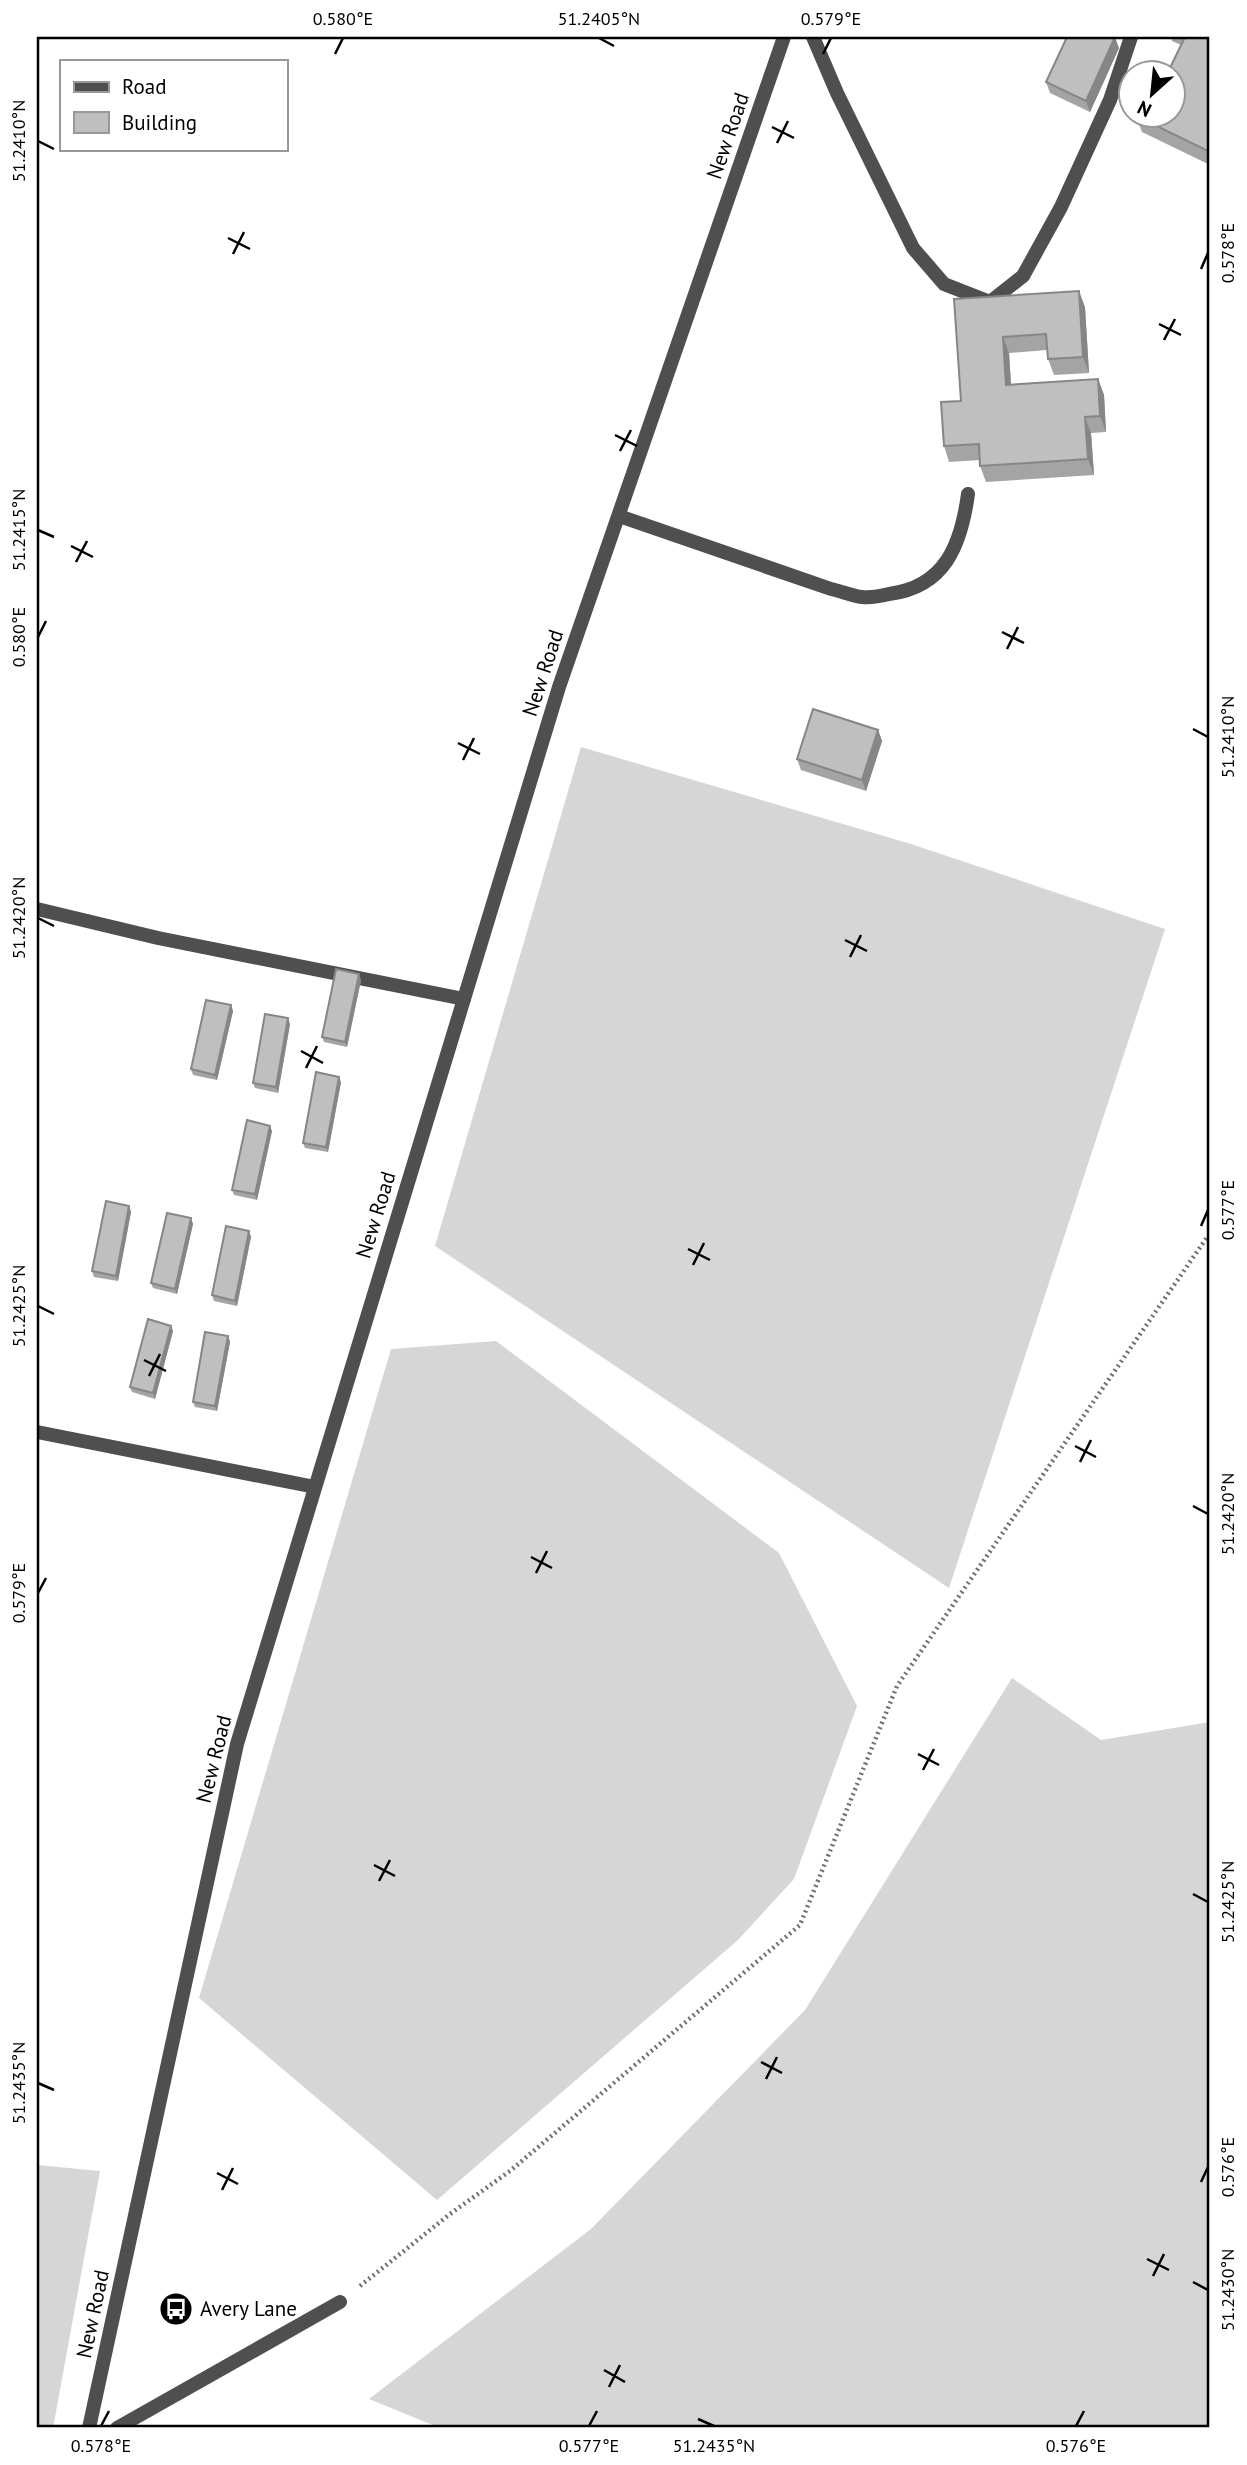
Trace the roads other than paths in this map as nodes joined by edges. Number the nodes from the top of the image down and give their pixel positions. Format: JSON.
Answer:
{"nodes":[{"id":1,"x":784,"y":37,"type":"edge"},
{"id":2,"x":813,"y":37,"type":"edge"},
{"id":3,"x":1131,"y":37,"type":"edge"},
{"id":4,"x":968,"y":494,"type":"dead end"},
{"id":5,"x":618,"y":516,"type":"junction"},
{"id":6,"x":37,"y":909,"type":"edge"},
{"id":7,"x":464,"y":999,"type":"junction"},
{"id":8,"x":37,"y":1432,"type":"edge"},
{"id":9,"x":315,"y":1487,"type":"junction"},
{"id":10,"x":340,"y":2302,"type":"road end"},
{"id":11,"x":89,"y":2428,"type":"edge"},
{"id":12,"x":117,"y":2428,"type":"edge"}],
"edges":[{"from":1,"to":5,"type":"street","name":"New Road"},
{"from":2,"to":3,"type":"street"},
{"from":4,"to":5,"type":"street"},
{"from":5,"to":7,"type":"street","name":"New Road"},
{"from":6,"to":7,"type":"street"},
{"from":7,"to":9,"type":"street","name":"New Road"},
{"from":8,"to":9,"type":"street"},
{"from":9,"to":11,"type":"street","name":"New Road"},
{"from":10,"to":12,"type":"street"}]}
